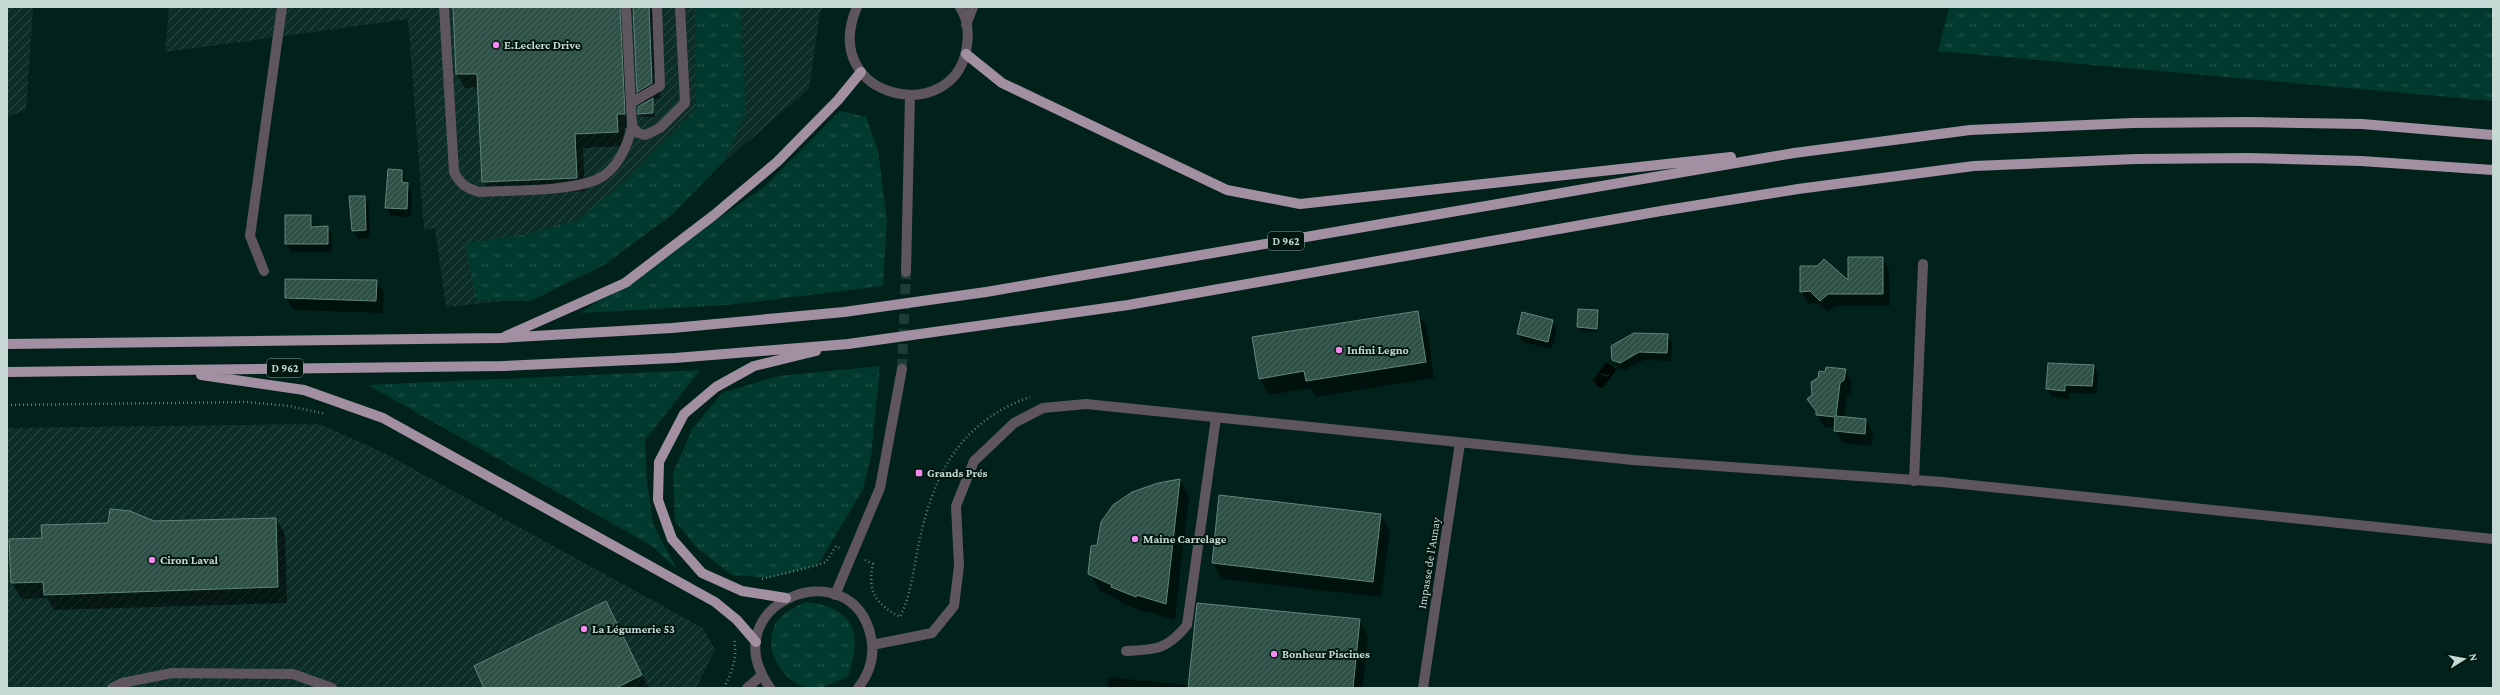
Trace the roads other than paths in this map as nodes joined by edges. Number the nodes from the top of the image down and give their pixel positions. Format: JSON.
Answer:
{"nodes":[{"id":1,"x":282,"y":7,"type":"edge"},
{"id":2,"x":444,"y":7,"type":"edge"},
{"id":3,"x":626,"y":7,"type":"edge"},
{"id":4,"x":657,"y":7,"type":"edge"},
{"id":5,"x":680,"y":7,"type":"edge"},
{"id":6,"x":857,"y":7,"type":"edge"},
{"id":7,"x":960,"y":7,"type":"edge"},
{"id":8,"x":973,"y":7,"type":"edge"},
{"id":9,"x":966,"y":25,"type":"junction"},
{"id":10,"x":966,"y":54,"type":"junction"},
{"id":11,"x":861,"y":72,"type":"junction"},
{"id":12,"x":910,"y":96,"type":"junction"},
{"id":13,"x":631,"y":103,"type":"junction"},
{"id":14,"x":632,"y":126,"type":"junction"},
{"id":15,"x":2493,"y":134,"type":"edge"},
{"id":16,"x":1916,"y":136,"type":"junction"},
{"id":17,"x":2493,"y":170,"type":"edge"},
{"id":18,"x":1924,"y":264,"type":"dead end"},
{"id":19,"x":264,"y":271,"type":"dead end"},
{"id":20,"x":906,"y":272,"type":"tunnel mouth"},
{"id":21,"x":500,"y":338,"type":"junction"},
{"id":22,"x":7,"y":344,"type":"edge"},
{"id":23,"x":848,"y":344,"type":"junction"},
{"id":24,"x":902,"y":369,"type":"tunnel mouth"},
{"id":25,"x":169,"y":370,"type":"junction"},
{"id":26,"x":7,"y":372,"type":"edge"},
{"id":27,"x":1216,"y":418,"type":"junction"},
{"id":28,"x":1460,"y":443,"type":"junction"},
{"id":29,"x":1914,"y":481,"type":"junction"},
{"id":30,"x":2493,"y":539,"type":"edge"},
{"id":31,"x":835,"y":595,"type":"junction"},
{"id":32,"x":786,"y":598,"type":"junction"},
{"id":33,"x":756,"y":642,"type":"junction"},
{"id":34,"x":872,"y":645,"type":"junction"},
{"id":35,"x":1126,"y":651,"type":"dead end"},
{"id":36,"x":761,"y":676,"type":"junction"},
{"id":37,"x":112,"y":688,"type":"edge"},
{"id":38,"x":332,"y":688,"type":"edge"},
{"id":39,"x":747,"y":688,"type":"edge"},
{"id":40,"x":770,"y":688,"type":"edge"},
{"id":41,"x":858,"y":688,"type":"edge"},
{"id":42,"x":1423,"y":688,"type":"edge"}],
"edges":[{"from":1,"to":19,"type":"street"},
{"from":2,"to":14,"type":"street"},
{"from":3,"to":13,"type":"street"},
{"from":4,"to":13,"type":"street"},
{"from":5,"to":14,"type":"street"},
{"from":6,"to":11,"type":"street"},
{"from":7,"to":9,"type":"street"},
{"from":8,"to":9,"type":"street"},
{"from":9,"to":10,"type":"street"},
{"from":10,"to":12,"type":"street"},
{"from":10,"to":16,"type":"main road"},
{"from":11,"to":12,"type":"street"},
{"from":11,"to":21,"type":"main road"},
{"from":12,"to":20,"type":"street"},
{"from":13,"to":14,"type":"street"},
{"from":15,"to":16,"type":"main road","number":"D 962"},
{"from":16,"to":21,"type":"main road","number":"D 962"},
{"from":17,"to":23,"type":"main road","number":"D 962"},
{"from":18,"to":29,"type":"street"},
{"from":21,"to":22,"type":"main road","number":"D 962"},
{"from":23,"to":25,"type":"main road","number":"D 962"},
{"from":23,"to":32,"type":"main road"},
{"from":24,"to":31,"type":"street"},
{"from":25,"to":26,"type":"main road","number":"D 962"},
{"from":25,"to":33,"type":"main road"},
{"from":27,"to":28,"type":"street"},
{"from":27,"to":34,"type":"street"},
{"from":27,"to":35,"type":"street"},
{"from":28,"to":29,"type":"street"},
{"from":28,"to":42,"type":"street","name":"Impasse de l'Aunay"},
{"from":29,"to":30,"type":"street"},
{"from":31,"to":32,"type":"street"},
{"from":31,"to":34,"type":"street"},
{"from":32,"to":33,"type":"street"},
{"from":33,"to":36,"type":"street"},
{"from":34,"to":41,"type":"street"},
{"from":36,"to":39,"type":"street"},
{"from":36,"to":40,"type":"street"},
{"from":37,"to":38,"type":"street"}]}
